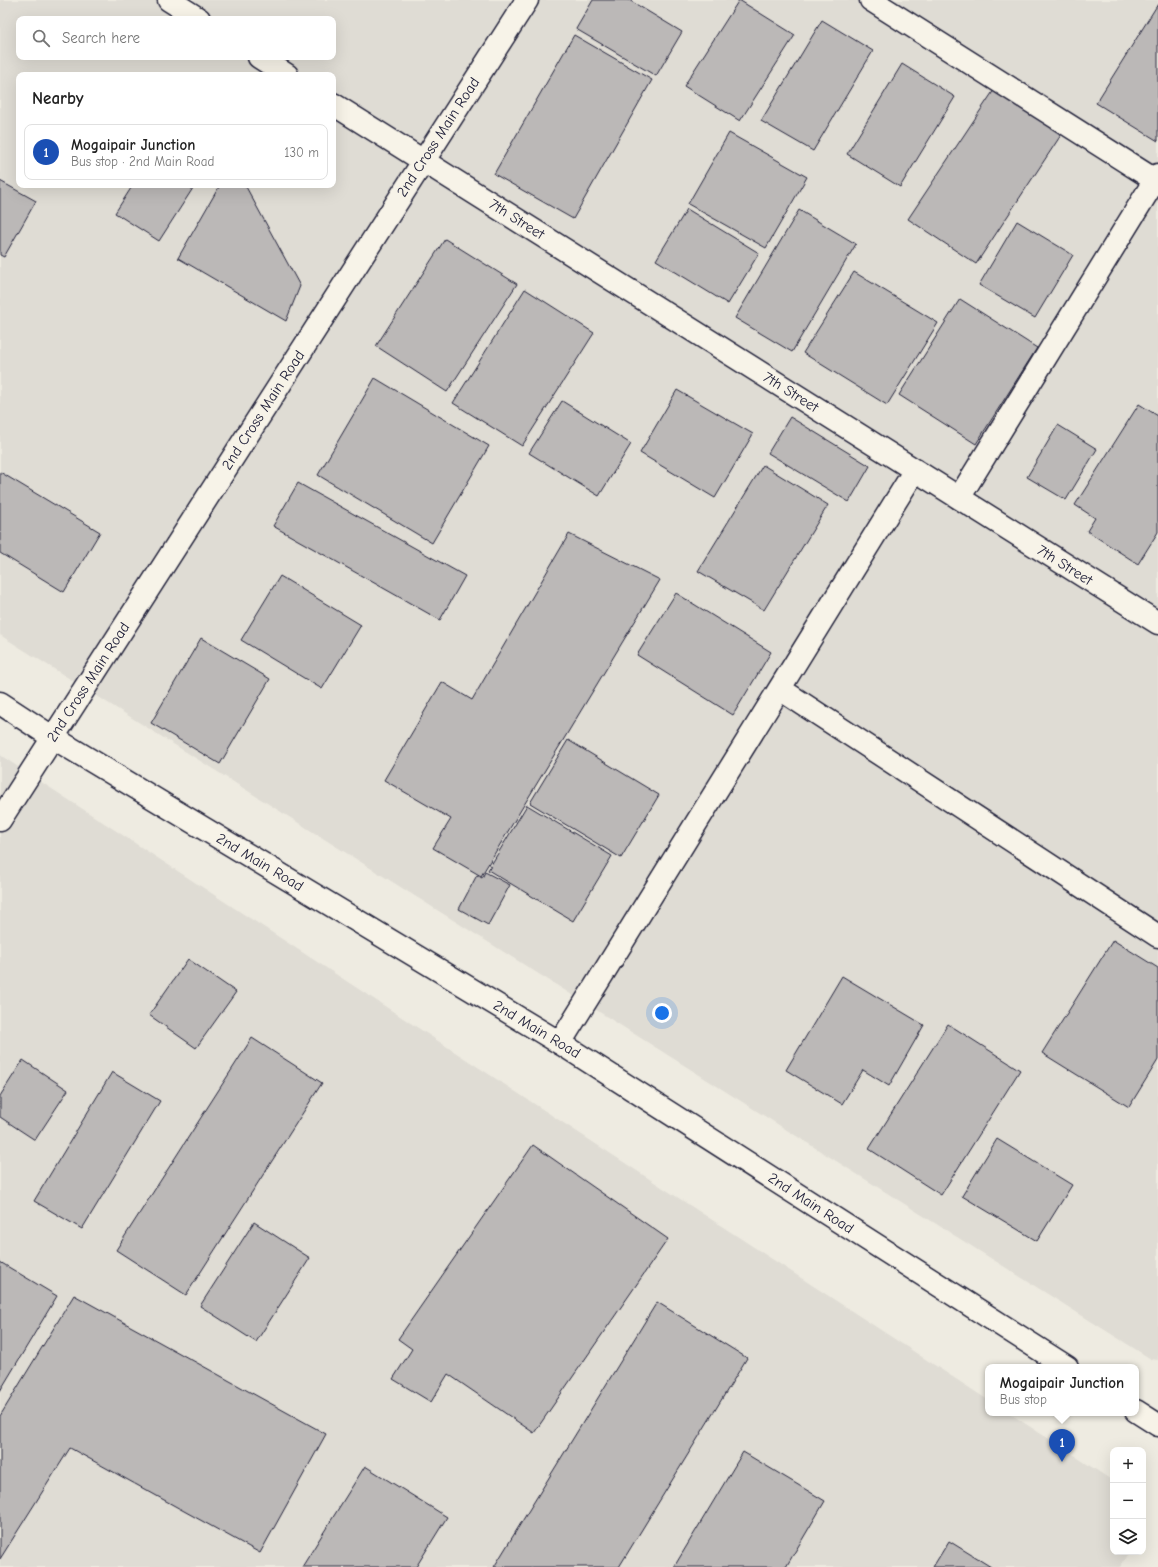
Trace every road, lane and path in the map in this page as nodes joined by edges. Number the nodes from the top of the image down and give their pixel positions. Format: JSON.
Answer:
{"nodes":[{"id":1,"x":168,"y":0,"type":"edge"},
{"id":2,"x":527,"y":0,"type":"edge"},
{"id":3,"x":871,"y":0,"type":"edge"},
{"id":4,"x":194,"y":16,"type":"edge"},
{"id":5,"x":264,"y":60,"type":"edge"},
{"id":6,"x":283,"y":72,"type":"edge"},
{"id":7,"x":336,"y":106,"type":"edge"},
{"id":8,"x":424,"y":161,"type":"junction"},
{"id":9,"x":1157,"y":179,"type":"edge"},
{"id":10,"x":915,"y":470,"type":"junction"},
{"id":11,"x":959,"y":498,"type":"junction"},
{"id":12,"x":1158,"y":623,"type":"edge"},
{"id":13,"x":780,"y":689,"type":"junction"},
{"id":14,"x":0,"y":703,"type":"edge"},
{"id":15,"x":52,"y":737,"type":"junction"},
{"id":16,"x":0,"y":820,"type":"edge"},
{"id":17,"x":1158,"y":936,"type":"edge"},
{"id":18,"x":560,"y":1043,"type":"junction"},
{"id":19,"x":1063,"y":1364,"type":"edge"},
{"id":20,"x":1139,"y":1413,"type":"edge"},
{"id":21,"x":1158,"y":1425,"type":"edge"}],
"edges":[{"from":1,"to":4,"type":"street"},
{"from":2,"to":8,"type":"street","name":"2nd Cross Main Road"},
{"from":3,"to":9,"type":"street"},
{"from":5,"to":6,"type":"street"},
{"from":7,"to":8,"type":"street","name":"7th Street"},
{"from":8,"to":10,"type":"street","name":"7th Street"},
{"from":8,"to":15,"type":"street","name":"2nd Cross Main Road"},
{"from":9,"to":11,"type":"street"},
{"from":10,"to":11,"type":"street","name":"7th Street"},
{"from":10,"to":13,"type":"street"},
{"from":11,"to":12,"type":"street","name":"7th Street"},
{"from":13,"to":17,"type":"street"},
{"from":13,"to":18,"type":"street"},
{"from":14,"to":15,"type":"street","name":"2nd Main Road"},
{"from":15,"to":16,"type":"street","name":"2nd Cross Main Road"},
{"from":15,"to":18,"type":"street","name":"2nd Main Road"},
{"from":18,"to":19,"type":"street","name":"2nd Main Road"},
{"from":20,"to":21,"type":"street"}]}
